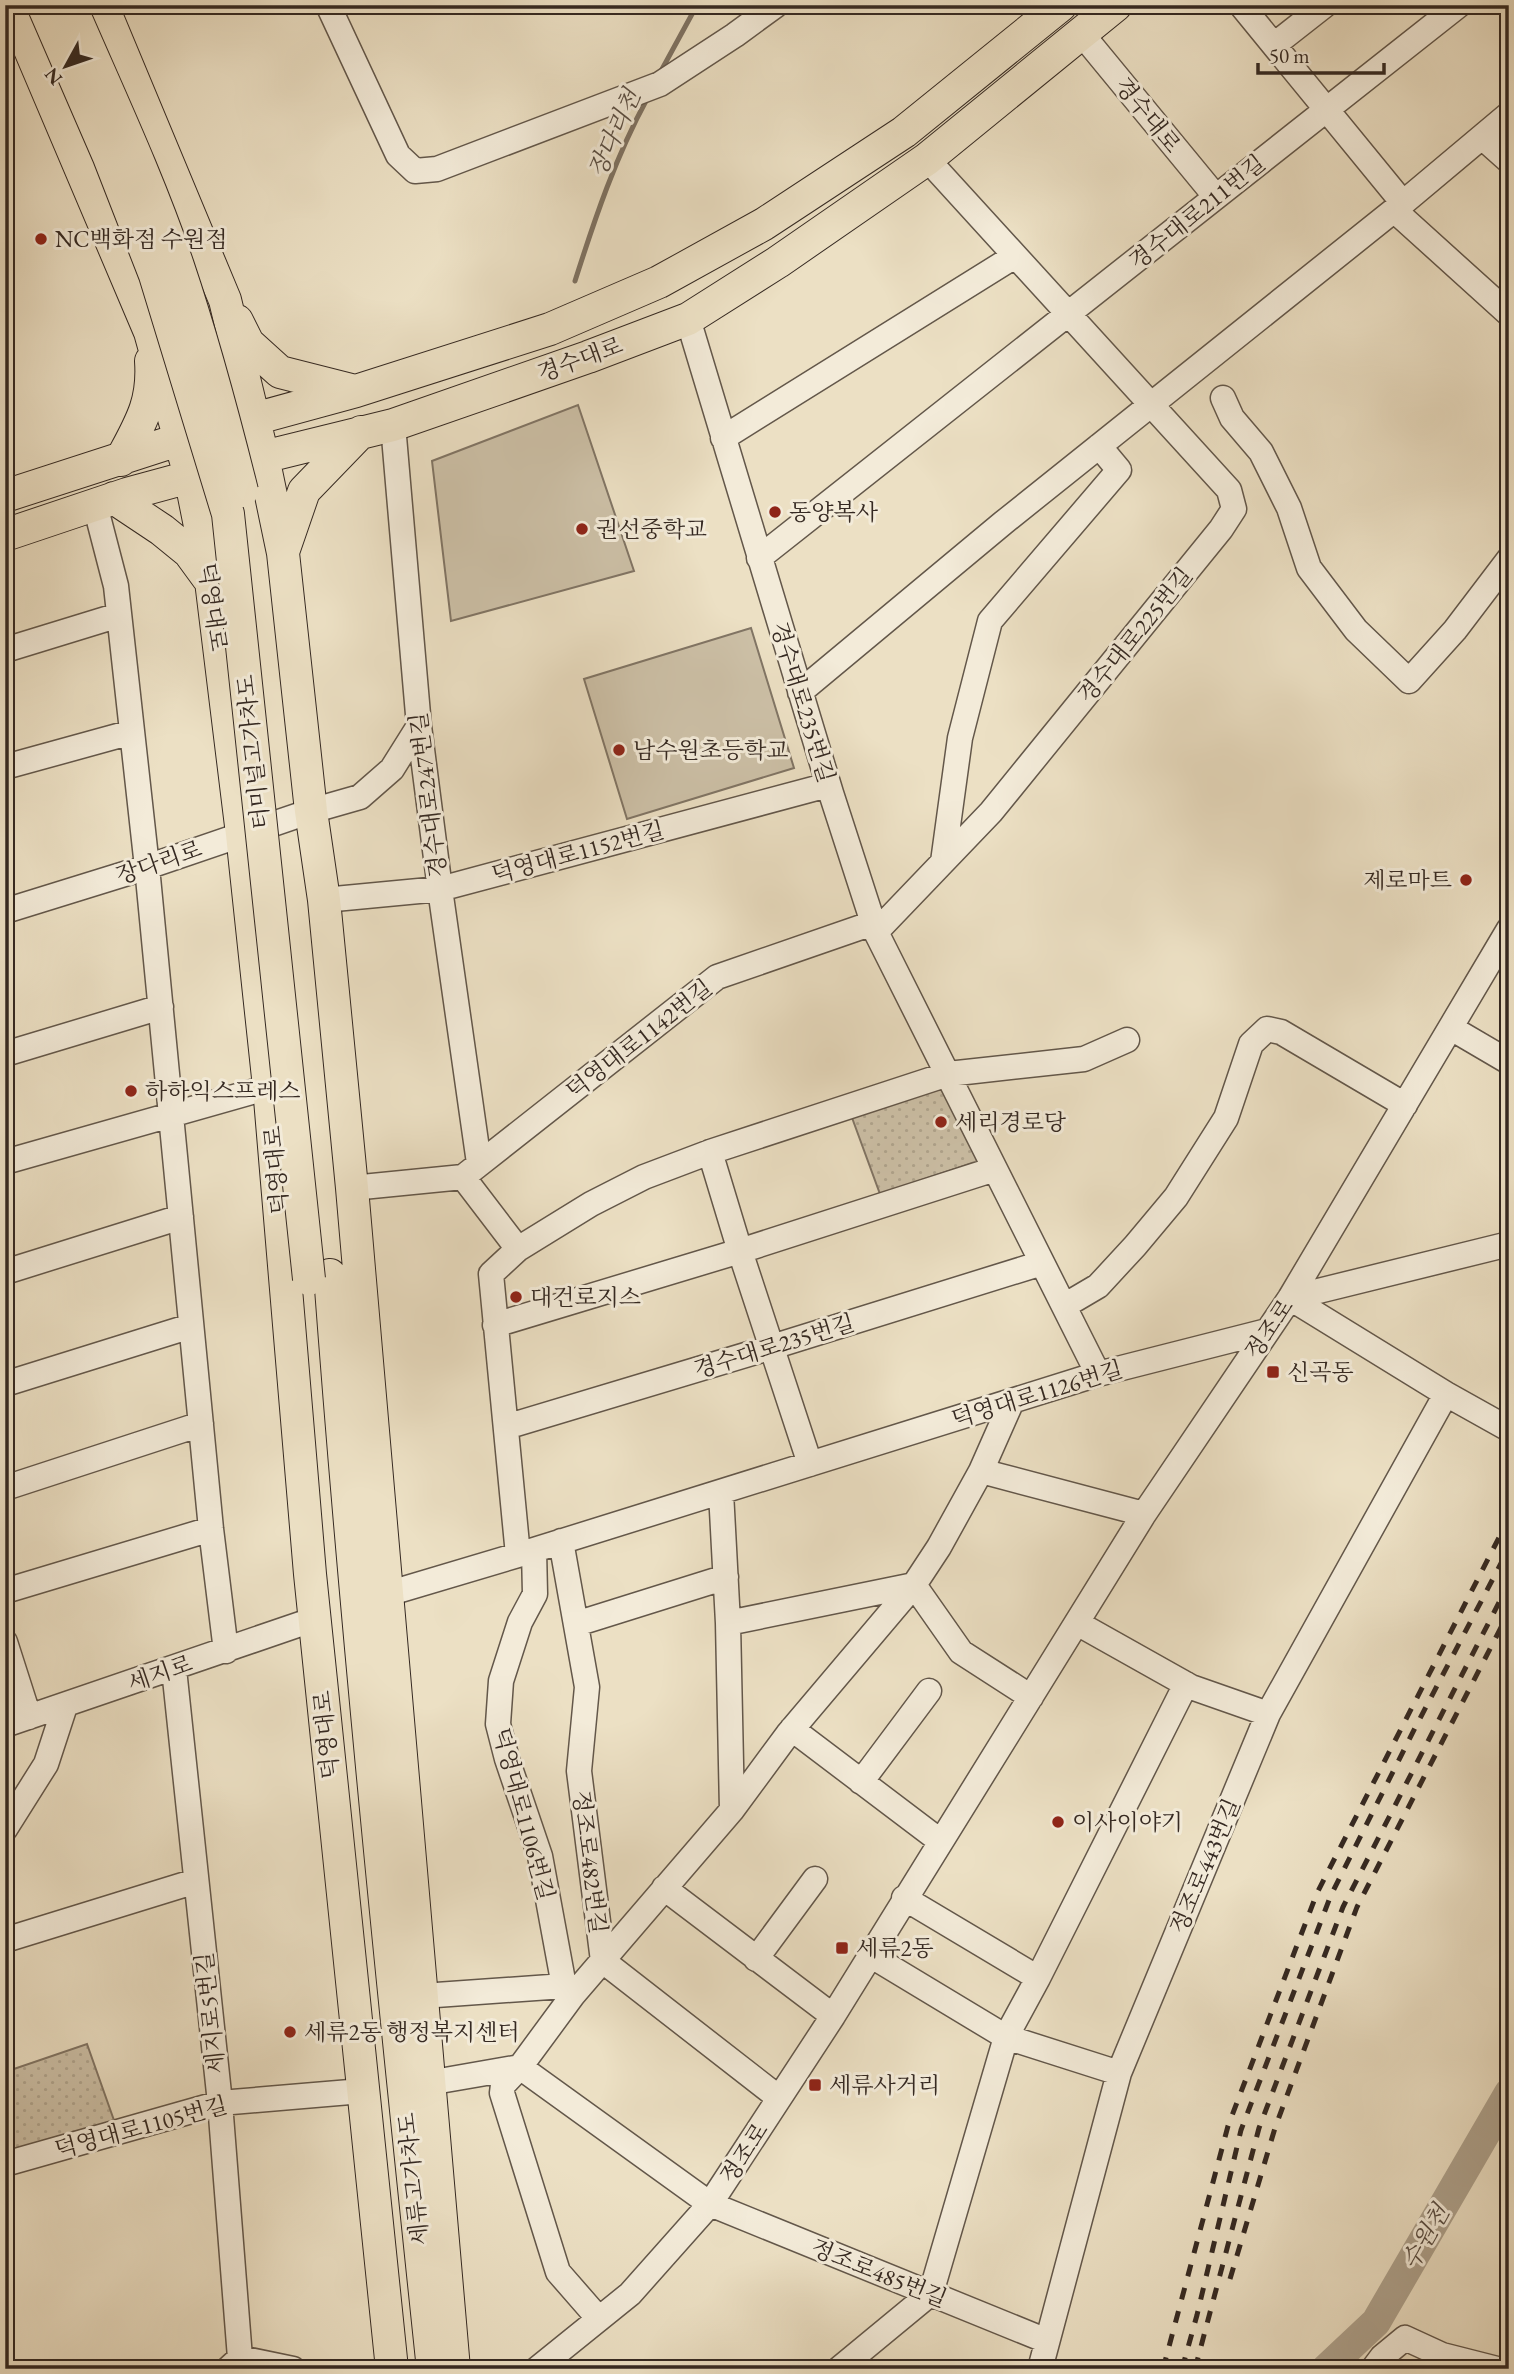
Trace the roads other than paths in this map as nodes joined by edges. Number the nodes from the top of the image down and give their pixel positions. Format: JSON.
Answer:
{"nodes":[{"id":1,"x":11,"y":5,"type":"edge"},
{"id":2,"x":43,"y":5,"type":"edge"},
{"id":3,"x":70,"y":5,"type":"edge"},
{"id":4,"x":102,"y":5,"type":"edge"},
{"id":5,"x":327,"y":5,"type":"edge"},
{"id":6,"x":776,"y":5,"type":"edge"},
{"id":7,"x":1061,"y":5,"type":"edge"},
{"id":8,"x":1116,"y":5,"type":"edge"},
{"id":9,"x":1241,"y":5,"type":"edge"},
{"id":10,"x":1325,"y":5,"type":"edge"},
{"id":11,"x":1459,"y":5,"type":"edge"},
{"id":12,"x":1081,"y":33,"type":"junction"},
{"id":13,"x":1274,"y":45,"type":"junction"},
{"id":14,"x":1326,"y":109,"type":"junction"},
{"id":15,"x":1509,"y":114,"type":"edge"},
{"id":16,"x":1482,"y":136,"type":"junction"},
{"id":17,"x":927,"y":159,"type":"junction"},
{"id":18,"x":1509,"y":161,"type":"edge"},
{"id":19,"x":1216,"y":197,"type":"junction"},
{"id":20,"x":1399,"y":207,"type":"junction"},
{"id":21,"x":1015,"y":256,"type":"junction"},
{"id":22,"x":225,"y":300,"type":"junction"},
{"id":23,"x":1509,"y":314,"type":"edge"},
{"id":24,"x":1069,"y":315,"type":"junction"},
{"id":25,"x":688,"y":319,"type":"junction"},
{"id":26,"x":150,"y":331,"type":"junction"},
{"id":27,"x":356,"y":391,"type":"junction"},
{"id":28,"x":1223,"y":398,"type":"dead end"},
{"id":29,"x":1150,"y":404,"type":"junction"},
{"id":30,"x":254,"y":419,"type":"junction"},
{"id":31,"x":393,"y":425,"type":"junction"},
{"id":32,"x":361,"y":432,"type":"junction"},
{"id":33,"x":723,"y":438,"type":"junction"},
{"id":34,"x":181,"y":439,"type":"junction"},
{"id":35,"x":1099,"y":446,"type":"junction"},
{"id":36,"x":263,"y":457,"type":"junction"},
{"id":37,"x":121,"y":460,"type":"junction"},
{"id":38,"x":190,"y":476,"type":"junction"},
{"id":39,"x":5,"y":496,"type":"edge"},
{"id":40,"x":104,"y":501,"type":"junction"},
{"id":41,"x":5,"y":535,"type":"edge"},
{"id":42,"x":283,"y":553,"type":"junction"},
{"id":43,"x":759,"y":558,"type":"junction"},
{"id":44,"x":1509,"y":559,"type":"edge"},
{"id":45,"x":211,"y":581,"type":"junction"},
{"id":46,"x":119,"y":615,"type":"junction"},
{"id":47,"x":5,"y":650,"type":"edge"},
{"id":48,"x":800,"y":692,"type":"junction"},
{"id":49,"x":419,"y":726,"type":"junction"},
{"id":50,"x":132,"y":732,"type":"junction"},
{"id":51,"x":5,"y":767,"type":"edge"},
{"id":52,"x":828,"y":785,"type":"junction"},
{"id":53,"x":311,"y":811,"type":"junction"},
{"id":54,"x":242,"y":834,"type":"junction"},
{"id":55,"x":943,"y":862,"type":"junction"},
{"id":56,"x":147,"y":867,"type":"junction"},
{"id":57,"x":440,"y":889,"type":"junction"},
{"id":58,"x":324,"y":900,"type":"junction"},
{"id":59,"x":5,"y":911,"type":"edge"},
{"id":60,"x":875,"y":927,"type":"junction"},
{"id":61,"x":1509,"y":929,"type":"edge"},
{"id":62,"x":161,"y":1007,"type":"junction"},
{"id":63,"x":1451,"y":1028,"type":"junction"},
{"id":64,"x":1127,"y":1040,"type":"dead end"},
{"id":65,"x":5,"y":1054,"type":"edge"},
{"id":66,"x":1509,"y":1062,"type":"edge"},
{"id":67,"x":948,"y":1074,"type":"junction"},
{"id":68,"x":269,"y":1087,"type":"junction"},
{"id":69,"x":1405,"y":1105,"type":"junction"},
{"id":70,"x":171,"y":1114,"type":"junction"},
{"id":71,"x":710,"y":1152,"type":"junction"},
{"id":72,"x":5,"y":1163,"type":"edge"},
{"id":73,"x":995,"y":1169,"type":"junction"},
{"id":74,"x":471,"y":1170,"type":"junction"},
{"id":75,"x":352,"y":1188,"type":"junction"},
{"id":76,"x":181,"y":1217,"type":"junction"},
{"id":77,"x":1509,"y":1244,"type":"edge"},
{"id":78,"x":518,"y":1249,"type":"junction"},
{"id":79,"x":740,"y":1251,"type":"junction"},
{"id":80,"x":1042,"y":1263,"type":"junction"},
{"id":81,"x":5,"y":1272,"type":"edge"},
{"id":82,"x":319,"y":1277,"type":"junction"},
{"id":83,"x":1290,"y":1298,"type":"junction"},
{"id":84,"x":1064,"y":1306,"type":"junction"},
{"id":85,"x":495,"y":1325,"type":"junction"},
{"id":86,"x":191,"y":1326,"type":"junction"},
{"id":87,"x":1267,"y":1331,"type":"junction"},
{"id":88,"x":772,"y":1348,"type":"junction"},
{"id":89,"x":1098,"y":1374,"type":"junction"},
{"id":90,"x":5,"y":1384,"type":"edge"},
{"id":91,"x":1446,"y":1394,"type":"junction"},
{"id":92,"x":1012,"y":1401,"type":"junction"},
{"id":93,"x":1509,"y":1420,"type":"edge"},
{"id":94,"x":201,"y":1424,"type":"junction"},
{"id":95,"x":506,"y":1427,"type":"junction"},
{"id":96,"x":332,"y":1431,"type":"junction"},
{"id":97,"x":810,"y":1464,"type":"junction"},
{"id":98,"x":981,"y":1471,"type":"junction"},
{"id":99,"x":5,"y":1488,"type":"edge"},
{"id":100,"x":720,"y":1492,"type":"junction"},
{"id":101,"x":1144,"y":1514,"type":"junction"},
{"id":102,"x":381,"y":1524,"type":"junction"},
{"id":103,"x":211,"y":1529,"type":"junction"},
{"id":104,"x":308,"y":1530,"type":"junction"},
{"id":105,"x":561,"y":1541,"type":"junction"},
{"id":106,"x":526,"y":1553,"type":"junction"},
{"id":107,"x":726,"y":1577,"type":"junction"},
{"id":108,"x":914,"y":1584,"type":"junction"},
{"id":109,"x":5,"y":1591,"type":"edge"},
{"id":110,"x":387,"y":1594,"type":"junction"},
{"id":111,"x":315,"y":1619,"type":"junction"},
{"id":112,"x":728,"y":1623,"type":"junction"},
{"id":113,"x":1077,"y":1623,"type":"junction"},
{"id":114,"x":576,"y":1624,"type":"junction"},
{"id":115,"x":5,"y":1642,"type":"edge"},
{"id":116,"x":226,"y":1651,"type":"junction"},
{"id":117,"x":174,"y":1669,"type":"junction"},
{"id":118,"x":1188,"y":1685,"type":"junction"},
{"id":119,"x":929,"y":1691,"type":"dead end"},
{"id":120,"x":1031,"y":1697,"type":"junction"},
{"id":121,"x":65,"y":1706,"type":"junction"},
{"id":122,"x":1268,"y":1714,"type":"junction"},
{"id":123,"x":17,"y":1721,"type":"edge"},
{"id":124,"x":792,"y":1729,"type":"junction"},
{"id":125,"x":860,"y":1782,"type":"junction"},
{"id":126,"x":732,"y":1810,"type":"junction"},
{"id":127,"x":5,"y":1829,"type":"edge"},
{"id":128,"x":940,"y":1841,"type":"junction"},
{"id":129,"x":815,"y":1879,"type":"dead end"},
{"id":130,"x":196,"y":1881,"type":"junction"},
{"id":131,"x":664,"y":1888,"type":"junction"},
{"id":132,"x":904,"y":1898,"type":"junction"},
{"id":133,"x":5,"y":1940,"type":"edge"},
{"id":134,"x":870,"y":1955,"type":"junction"},
{"id":135,"x":756,"y":1959,"type":"junction"},
{"id":136,"x":603,"y":1961,"type":"junction"},
{"id":137,"x":1038,"y":1978,"type":"junction"},
{"id":138,"x":568,"y":1991,"type":"junction"},
{"id":139,"x":397,"y":1992,"type":"junction"},
{"id":140,"x":833,"y":2016,"type":"junction"},
{"id":141,"x":1006,"y":2037,"type":"junction"},
{"id":142,"x":520,"y":2067,"type":"junction"},
{"id":143,"x":1119,"y":2073,"type":"junction"},
{"id":144,"x":428,"y":2083,"type":"junction"},
{"id":145,"x":362,"y":2091,"type":"junction"},
{"id":146,"x":779,"y":2098,"type":"junction"},
{"id":147,"x":220,"y":2104,"type":"junction"},
{"id":148,"x":5,"y":2164,"type":"edge"},
{"id":149,"x":710,"y":2204,"type":"junction"},
{"id":150,"x":931,"y":2294,"type":"junction"},
{"id":151,"x":599,"y":2319,"type":"junction"},
{"id":152,"x":1047,"y":2341,"type":"junction"},
{"id":153,"x":234,"y":2363,"type":"edge"},
{"id":154,"x":293,"y":2369,"type":"edge"},
{"id":155,"x":392,"y":2369,"type":"edge"},
{"id":156,"x":411,"y":2369,"type":"edge"},
{"id":157,"x":433,"y":2369,"type":"edge"},
{"id":158,"x":454,"y":2369,"type":"edge"},
{"id":159,"x":537,"y":2369,"type":"edge"},
{"id":160,"x":839,"y":2369,"type":"edge"},
{"id":161,"x":1040,"y":2369,"type":"edge"},
{"id":162,"x":1373,"y":2369,"type":"edge"},
{"id":163,"x":1497,"y":2369,"type":"edge"}],
"edges":[{"from":1,"to":26,"type":"main road","name":"덕영대로"},
{"from":2,"to":82,"type":"main road","name":"터미널고가차도","bridge":true},
{"from":3,"to":82,"type":"main road","name":"터미널고가차도","bridge":true},
{"from":4,"to":22,"type":"main road","name":"덕영대로"},
{"from":5,"to":6,"type":"street"},
{"from":7,"to":27,"type":"main road","name":"경수대로"},
{"from":8,"to":12,"type":"main road","name":"경수대로"},
{"from":9,"to":13,"type":"street"},
{"from":10,"to":13,"type":"street"},
{"from":11,"to":14,"type":"street","name":"경수대로211번길"},
{"from":12,"to":17,"type":"main road","name":"경수대로"},
{"from":12,"to":19,"type":"street","name":"경수대로"},
{"from":13,"to":14,"type":"street"},
{"from":14,"to":19,"type":"street","name":"경수대로211번길"},
{"from":14,"to":20,"type":"street"},
{"from":15,"to":16,"type":"street"},
{"from":16,"to":18,"type":"street"},
{"from":16,"to":20,"type":"street"},
{"from":17,"to":21,"type":"street","name":"경수대로225번길"},
{"from":17,"to":25,"type":"main road","name":"경수대로"},
{"from":19,"to":24,"type":"street","name":"경수대로211번길"},
{"from":20,"to":23,"type":"street"},
{"from":20,"to":29,"type":"street"},
{"from":21,"to":24,"type":"street","name":"경수대로225번길"},
{"from":21,"to":33,"type":"street"},
{"from":22,"to":27,"type":"main road"},
{"from":22,"to":30,"type":"main road","name":"덕영대로"},
{"from":24,"to":29,"type":"street","name":"경수대로225번길"},
{"from":24,"to":43,"type":"street"},
{"from":25,"to":31,"type":"main road","name":"경수대로"},
{"from":25,"to":33,"type":"street","name":"경수대로235번길"},
{"from":26,"to":34,"type":"main road","name":"덕영대로"},
{"from":26,"to":37,"type":"main road"},
{"from":27,"to":30,"type":"main road","name":"경수대로"},
{"from":28,"to":44,"type":"street"},
{"from":29,"to":35,"type":"street"},
{"from":29,"to":55,"type":"street","name":"경수대로225번길"},
{"from":30,"to":34,"type":"main road","name":"경수대로"},
{"from":30,"to":36,"type":"main road","name":"덕영대로"},
{"from":31,"to":32,"type":"main road","name":"경수대로"},
{"from":31,"to":49,"type":"street","name":"경수대로247번길"},
{"from":32,"to":36,"type":"main road","name":"경수대로"},
{"from":32,"to":42,"type":"main road"},
{"from":33,"to":43,"type":"street","name":"경수대로235번길"},
{"from":34,"to":37,"type":"main road","name":"경수대로"},
{"from":34,"to":38,"type":"main road","name":"덕영대로"},
{"from":35,"to":48,"type":"street"},
{"from":35,"to":55,"type":"street"},
{"from":36,"to":38,"type":"main road","name":"경수대로"},
{"from":36,"to":42,"type":"main road","name":"덕영대로"},
{"from":37,"to":39,"type":"main road","name":"경수대로"},
{"from":38,"to":40,"type":"main road","name":"경수대로"},
{"from":38,"to":45,"type":"main road","name":"덕영대로"},
{"from":40,"to":41,"type":"main road","name":"경수대로"},
{"from":40,"to":45,"type":"main road"},
{"from":40,"to":46,"type":"street"},
{"from":42,"to":53,"type":"main road","name":"덕영대로"},
{"from":43,"to":48,"type":"street","name":"경수대로235번길"},
{"from":45,"to":54,"type":"main road","name":"덕영대로"},
{"from":46,"to":47,"type":"street"},
{"from":46,"to":50,"type":"street"},
{"from":48,"to":52,"type":"street","name":"경수대로235번길"},
{"from":49,"to":53,"type":"street"},
{"from":49,"to":57,"type":"street","name":"경수대로247번길"},
{"from":50,"to":51,"type":"street"},
{"from":50,"to":56,"type":"street"},
{"from":52,"to":57,"type":"street","name":"덕영대로1152번길"},
{"from":52,"to":60,"type":"street","name":"경수대로235번길"},
{"from":53,"to":54,"type":"street","name":"장다리로"},
{"from":53,"to":58,"type":"main road","name":"덕영대로"},
{"from":54,"to":56,"type":"street","name":"장다리로"},
{"from":54,"to":68,"type":"main road","name":"덕영대로"},
{"from":55,"to":60,"type":"street","name":"경수대로225번길"},
{"from":56,"to":59,"type":"street","name":"장다리로"},
{"from":56,"to":62,"type":"street"},
{"from":57,"to":58,"type":"street","name":"덕영대로1152번길"},
{"from":57,"to":74,"type":"street","name":"경수대로247번길"},
{"from":58,"to":75,"type":"main road","name":"덕영대로"},
{"from":60,"to":67,"type":"street","name":"경수대로235번길"},
{"from":60,"to":74,"type":"street","name":"덕영대로1142번길"},
{"from":61,"to":63,"type":"street","name":"정조로"},
{"from":62,"to":65,"type":"street"},
{"from":62,"to":70,"type":"street"},
{"from":63,"to":66,"type":"street"},
{"from":63,"to":69,"type":"street","name":"정조로"},
{"from":64,"to":67,"type":"street"},
{"from":67,"to":71,"type":"street"},
{"from":67,"to":73,"type":"street","name":"경수대로235번길"},
{"from":68,"to":70,"type":"street"},
{"from":68,"to":104,"type":"main road","name":"덕영대로"},
{"from":69,"to":83,"type":"street","name":"정조로"},
{"from":69,"to":84,"type":"street"},
{"from":70,"to":72,"type":"street"},
{"from":70,"to":76,"type":"street"},
{"from":71,"to":78,"type":"street"},
{"from":71,"to":79,"type":"street"},
{"from":73,"to":79,"type":"street"},
{"from":73,"to":80,"type":"street","name":"경수대로235번길"},
{"from":74,"to":75,"type":"street"},
{"from":74,"to":78,"type":"street"},
{"from":75,"to":102,"type":"main road","name":"덕영대로"},
{"from":76,"to":81,"type":"street"},
{"from":76,"to":86,"type":"street"},
{"from":77,"to":83,"type":"street"},
{"from":78,"to":85,"type":"street"},
{"from":79,"to":85,"type":"street"},
{"from":79,"to":88,"type":"street"},
{"from":80,"to":84,"type":"street","name":"경수대로235번길"},
{"from":80,"to":88,"type":"street","name":"경수대로235번길"},
{"from":82,"to":96,"type":"main road","name":"덕영대로"},
{"from":83,"to":87,"type":"street","name":"정조로"},
{"from":83,"to":91,"type":"street"},
{"from":84,"to":89,"type":"street","name":"경수대로235번길"},
{"from":85,"to":95,"type":"street"},
{"from":86,"to":90,"type":"street"},
{"from":86,"to":94,"type":"street"},
{"from":87,"to":89,"type":"street","name":"덕영대로1126번길"},
{"from":87,"to":101,"type":"street","name":"정조로"},
{"from":88,"to":95,"type":"street","name":"경수대로235번길"},
{"from":88,"to":97,"type":"street"},
{"from":89,"to":92,"type":"street","name":"덕영대로1126번길"},
{"from":91,"to":93,"type":"street"},
{"from":91,"to":122,"type":"street","name":"정조로443번길"},
{"from":92,"to":97,"type":"street","name":"덕영대로1126번길"},
{"from":92,"to":98,"type":"street"},
{"from":94,"to":99,"type":"street"},
{"from":94,"to":103,"type":"street"},
{"from":95,"to":106,"type":"street"},
{"from":96,"to":102,"type":"main road"},
{"from":96,"to":104,"type":"main road"},
{"from":96,"to":139,"type":"main road","name":"덕영대로"},
{"from":97,"to":100,"type":"street","name":"덕영대로1126번길"},
{"from":98,"to":101,"type":"street"},
{"from":98,"to":108,"type":"street"},
{"from":100,"to":105,"type":"street","name":"덕영대로1126번길"},
{"from":100,"to":107,"type":"street"},
{"from":101,"to":113,"type":"street","name":"정조로"},
{"from":102,"to":110,"type":"main road","name":"덕영대로"},
{"from":103,"to":109,"type":"street"},
{"from":103,"to":116,"type":"street"},
{"from":104,"to":111,"type":"main road","name":"덕영대로"},
{"from":105,"to":106,"type":"street","name":"덕영대로1126번길"},
{"from":105,"to":114,"type":"street","name":"정조로482번길"},
{"from":106,"to":110,"type":"street","name":"덕영대로1126번길"},
{"from":106,"to":138,"type":"street","name":"덕영대로1106번길"},
{"from":107,"to":112,"type":"street"},
{"from":107,"to":114,"type":"street"},
{"from":108,"to":112,"type":"street"},
{"from":108,"to":120,"type":"street"},
{"from":108,"to":124,"type":"street"},
{"from":110,"to":139,"type":"main road","name":"덕영대로"},
{"from":111,"to":116,"type":"street","name":"세지로"},
{"from":111,"to":145,"type":"main road","name":"덕영대로"},
{"from":112,"to":126,"type":"street"},
{"from":113,"to":118,"type":"street"},
{"from":113,"to":120,"type":"street","name":"정조로"},
{"from":114,"to":136,"type":"street","name":"정조로482번길"},
{"from":115,"to":123,"type":"street"},
{"from":116,"to":117,"type":"street","name":"세지로"},
{"from":117,"to":121,"type":"street","name":"세지로"},
{"from":117,"to":130,"type":"street","name":"세지로5번길"},
{"from":118,"to":122,"type":"street"},
{"from":118,"to":137,"type":"street"},
{"from":119,"to":125,"type":"street"},
{"from":120,"to":128,"type":"street","name":"정조로"},
{"from":121,"to":123,"type":"street","name":"세지로"},
{"from":121,"to":127,"type":"street"},
{"from":122,"to":143,"type":"street","name":"정조로443번길"},
{"from":124,"to":125,"type":"street"},
{"from":124,"to":126,"type":"street"},
{"from":125,"to":128,"type":"street"},
{"from":126,"to":131,"type":"street"},
{"from":128,"to":132,"type":"street","name":"정조로"},
{"from":129,"to":135,"type":"street"},
{"from":130,"to":133,"type":"street"},
{"from":130,"to":147,"type":"street","name":"세지로5번길"},
{"from":131,"to":135,"type":"street"},
{"from":131,"to":136,"type":"street"},
{"from":132,"to":134,"type":"street","name":"정조로"},
{"from":132,"to":137,"type":"street"},
{"from":134,"to":140,"type":"street","name":"정조로"},
{"from":134,"to":141,"type":"street"},
{"from":135,"to":140,"type":"street"},
{"from":136,"to":138,"type":"street"},
{"from":136,"to":146,"type":"street","name":"정조로482번길"},
{"from":137,"to":141,"type":"street"},
{"from":138,"to":139,"type":"street"},
{"from":138,"to":142,"type":"street"},
{"from":139,"to":144,"type":"main road","name":"덕영대로"},
{"from":139,"to":156,"type":"main road","name":"세류고가차도"},
{"from":139,"to":157,"type":"main road","name":"세류고가차도"},
{"from":140,"to":146,"type":"street","name":"정조로"},
{"from":141,"to":143,"type":"street"},
{"from":141,"to":150,"type":"street"},
{"from":142,"to":144,"type":"street"},
{"from":142,"to":149,"type":"street","name":"정조로485번길"},
{"from":142,"to":151,"type":"street"},
{"from":143,"to":152,"type":"street","name":"정조로443번길"},
{"from":144,"to":158,"type":"main road","name":"덕영대로"},
{"from":145,"to":147,"type":"street","name":"덕영대로1105번길"},
{"from":145,"to":155,"type":"main road","name":"덕영대로"},
{"from":146,"to":149,"type":"street","name":"정조로"},
{"from":147,"to":148,"type":"street","name":"덕영대로1105번길"},
{"from":147,"to":153,"type":"street","name":"세지로5번길"},
{"from":149,"to":150,"type":"street","name":"정조로485번길"},
{"from":149,"to":151,"type":"street","name":"정조로"},
{"from":150,"to":152,"type":"street","name":"정조로485번길"},
{"from":150,"to":160,"type":"street"},
{"from":151,"to":159,"type":"street","name":"정조로"},
{"from":152,"to":161,"type":"street","name":"정조로443번길"},
{"from":153,"to":154,"type":"street","name":"세지로5번길"},
{"from":162,"to":163,"type":"street"}]}
